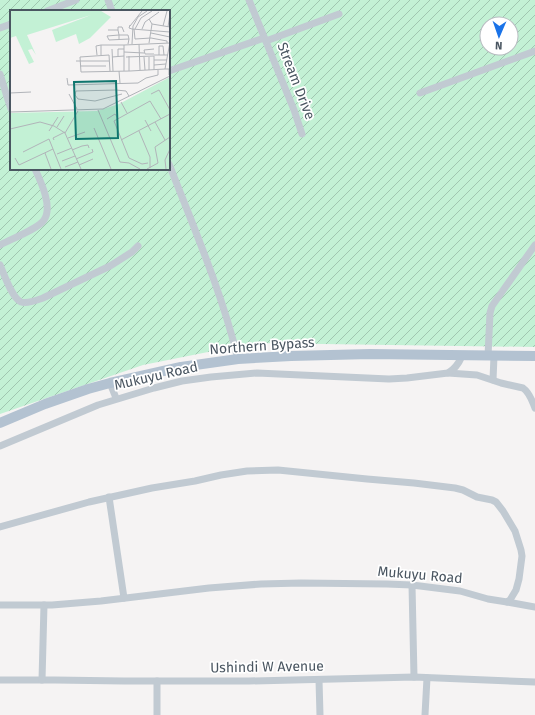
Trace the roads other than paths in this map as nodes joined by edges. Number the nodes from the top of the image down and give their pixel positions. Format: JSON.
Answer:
{"nodes":[{"id":1,"x":76,"y":0,"type":"edge"},
{"id":2,"x":108,"y":0,"type":"edge"},
{"id":3,"x":249,"y":0,"type":"edge"},
{"id":4,"x":50,"y":10,"type":"edge"},
{"id":5,"x":112,"y":10,"type":"edge"},
{"id":6,"x":339,"y":14,"type":"dead end"},
{"id":7,"x":10,"y":24,"type":"edge"},
{"id":8,"x":0,"y":28,"type":"edge"},
{"id":9,"x":265,"y":40,"type":"junction"},
{"id":10,"x":535,"y":51,"type":"edge"},
{"id":11,"x":170,"y":71,"type":"edge"},
{"id":12,"x":0,"y":74,"type":"edge"},
{"id":13,"x":420,"y":93,"type":"dead end"},
{"id":14,"x":9,"y":100,"type":"edge"},
{"id":15,"x":302,"y":134,"type":"dead end"},
{"id":16,"x":170,"y":167,"type":"edge"},
{"id":17,"x":35,"y":170,"type":"edge"},
{"id":18,"x":0,"y":245,"type":"edge"},
{"id":19,"x":535,"y":245,"type":"edge"},
{"id":20,"x":138,"y":246,"type":"dead end"},
{"id":21,"x":0,"y":265,"type":"edge"},
{"id":22,"x":462,"y":356,"type":"junction"},
{"id":23,"x":491,"y":356,"type":"junction"},
{"id":24,"x":535,"y":356,"type":"edge"},
{"id":25,"x":255,"y":359,"type":"junction"},
{"id":26,"x":238,"y":360,"type":"junction"},
{"id":27,"x":257,"y":373,"type":"junction"},
{"id":28,"x":448,"y":373,"type":"junction"},
{"id":29,"x":494,"y":380,"type":"junction"},
{"id":30,"x":110,"y":383,"type":"junction"},
{"id":31,"x":116,"y":398,"type":"junction"},
{"id":32,"x":535,"y":408,"type":"edge"},
{"id":33,"x":0,"y":423,"type":"edge"},
{"id":34,"x":0,"y":446,"type":"edge"},
{"id":35,"x":109,"y":497,"type":"junction"},
{"id":36,"x":0,"y":527,"type":"edge"},
{"id":37,"x":412,"y":586,"type":"junction"},
{"id":38,"x":124,"y":598,"type":"junction"},
{"id":39,"x":506,"y":602,"type":"junction"},
{"id":40,"x":0,"y":605,"type":"edge"},
{"id":41,"x":44,"y":606,"type":"junction"},
{"id":42,"x":535,"y":607,"type":"edge"},
{"id":43,"x":414,"y":677,"type":"junction"},
{"id":44,"x":427,"y":678,"type":"junction"},
{"id":45,"x":0,"y":680,"type":"edge"},
{"id":46,"x":42,"y":680,"type":"junction"},
{"id":47,"x":320,"y":680,"type":"junction"},
{"id":48,"x":158,"y":681,"type":"junction"},
{"id":49,"x":535,"y":682,"type":"edge"},
{"id":50,"x":158,"y":715,"type":"edge"},
{"id":51,"x":320,"y":715,"type":"edge"},
{"id":52,"x":425,"y":715,"type":"edge"}],
"edges":[{"from":1,"to":4,"type":"street"},
{"from":2,"to":5,"type":"street"},
{"from":3,"to":9,"type":"street","name":"Stream Drive"},
{"from":6,"to":9,"type":"street"},
{"from":7,"to":8,"type":"street"},
{"from":9,"to":11,"type":"street","name":"Stream Drive"},
{"from":9,"to":15,"type":"street","name":"Stream Drive"},
{"from":10,"to":13,"type":"street"},
{"from":12,"to":14,"type":"street"},
{"from":16,"to":26,"type":"street"},
{"from":17,"to":18,"type":"street"},
{"from":19,"to":23,"type":"street"},
{"from":20,"to":21,"type":"street"},
{"from":22,"to":23,"type":"main road","name":"Northern Bypass"},
{"from":22,"to":25,"type":"main road","name":"Northern Bypass"},
{"from":22,"to":28,"type":"street"},
{"from":23,"to":24,"type":"main road","name":"Northern Bypass"},
{"from":23,"to":29,"type":"street"},
{"from":25,"to":26,"type":"main road","name":"Northern Bypass"},
{"from":25,"to":27,"type":"street"},
{"from":26,"to":30,"type":"main road","name":"Northern Bypass"},
{"from":27,"to":28,"type":"street","name":"Mukuyu Road"},
{"from":27,"to":31,"type":"street","name":"Mukuyu Road"},
{"from":28,"to":29,"type":"street","name":"Mukuyu Road"},
{"from":29,"to":32,"type":"street","name":"Mukuyu Road"},
{"from":30,"to":31,"type":"street"},
{"from":30,"to":33,"type":"main road","name":"Northern Bypass"},
{"from":31,"to":34,"type":"street","name":"Mukuyu Road"},
{"from":35,"to":36,"type":"street"},
{"from":35,"to":38,"type":"street"},
{"from":35,"to":39,"type":"street"},
{"from":37,"to":38,"type":"street","name":"Mukuyu Road"},
{"from":37,"to":39,"type":"street","name":"Mukuyu Road"},
{"from":37,"to":43,"type":"street"},
{"from":38,"to":41,"type":"street","name":"Mukuyu Road"},
{"from":39,"to":42,"type":"street","name":"Mukuyu Road"},
{"from":40,"to":41,"type":"street","name":"Mukuyu Road"},
{"from":41,"to":46,"type":"street"},
{"from":43,"to":44,"type":"street","name":"Ushindi W Avenue"},
{"from":43,"to":47,"type":"street","name":"Ushindi W Avenue"},
{"from":44,"to":49,"type":"street","name":"Ushindi W Avenue"},
{"from":44,"to":52,"type":"street"},
{"from":45,"to":46,"type":"street","name":"Ushindi W Avenue"},
{"from":46,"to":48,"type":"street","name":"Ushindi W Avenue"},
{"from":47,"to":48,"type":"street","name":"Ushindi W Avenue"},
{"from":47,"to":51,"type":"street"},
{"from":48,"to":50,"type":"street"}]}
